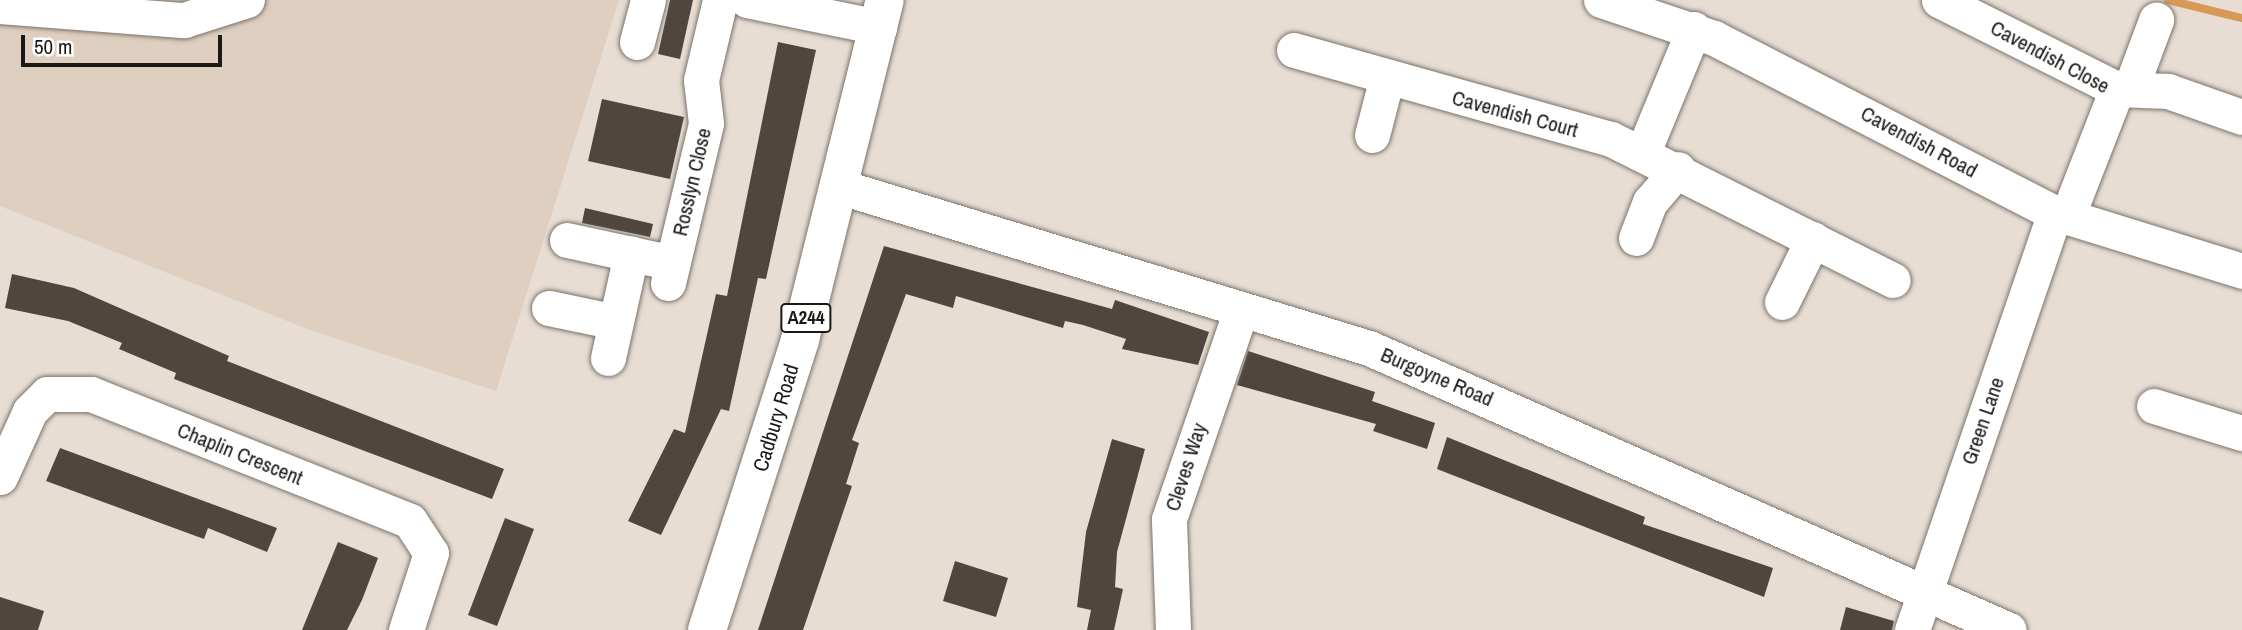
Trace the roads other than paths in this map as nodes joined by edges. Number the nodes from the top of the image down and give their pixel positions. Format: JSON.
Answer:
{"nodes":[{"id":1,"x":247,"y":0,"type":"edge"},
{"id":2,"x":648,"y":0,"type":"edge"},
{"id":3,"x":720,"y":0,"type":"edge"},
{"id":4,"x":747,"y":0,"type":"edge"},
{"id":5,"x":1617,"y":2,"type":"edge"},
{"id":6,"x":1950,"y":3,"type":"edge"},
{"id":7,"x":0,"y":6,"type":"edge"},
{"id":8,"x":882,"y":13,"type":"edge"},
{"id":9,"x":2156,"y":20,"type":"dead end"},
{"id":10,"x":1694,"y":29,"type":"junction"},
{"id":11,"x":638,"y":42,"type":"dead end"},
{"id":12,"x":1294,"y":50,"type":"dead end"},
{"id":13,"x":1387,"y":77,"type":"junction"},
{"id":14,"x":2124,"y":88,"type":"junction"},
{"id":15,"x":2242,"y":117,"type":"edge"},
{"id":16,"x":1372,"y":135,"type":"dead end"},
{"id":17,"x":1643,"y":152,"type":"junction"},
{"id":18,"x":1678,"y":169,"type":"junction"},
{"id":19,"x":841,"y":187,"type":"junction"},
{"id":20,"x":2061,"y":215,"type":"junction"},
{"id":21,"x":1636,"y":238,"type":"dead end"},
{"id":22,"x":1813,"y":239,"type":"junction"},
{"id":23,"x":567,"y":240,"type":"dead end"},
{"id":24,"x":631,"y":254,"type":"junction"},
{"id":25,"x":2242,"y":271,"type":"edge"},
{"id":26,"x":1893,"y":281,"type":"dead end"},
{"id":27,"x":1782,"y":302,"type":"dead end"},
{"id":28,"x":549,"y":308,"type":"dead end"},
{"id":29,"x":1241,"y":310,"type":"junction"},
{"id":30,"x":616,"y":322,"type":"junction"},
{"id":31,"x":608,"y":358,"type":"dead end"},
{"id":32,"x":2154,"y":406,"type":"dead end"},
{"id":33,"x":2242,"y":433,"type":"edge"},
{"id":34,"x":0,"y":477,"type":"edge"},
{"id":35,"x":1924,"y":591,"type":"junction"},
{"id":36,"x":406,"y":630,"type":"edge"},
{"id":37,"x":707,"y":630,"type":"edge"},
{"id":38,"x":1173,"y":630,"type":"edge"},
{"id":39,"x":1912,"y":630,"type":"edge"},
{"id":40,"x":2009,"y":630,"type":"edge"}],
"edges":[{"from":1,"to":7,"type":"street"},
{"from":2,"to":11,"type":"street"},
{"from":3,"to":24,"type":"street","name":"Rosslyn Close"},
{"from":4,"to":8,"type":"street"},
{"from":5,"to":10,"type":"street","name":"Cavendish Road"},
{"from":6,"to":14,"type":"street","name":"Cavendish Close"},
{"from":8,"to":19,"type":"main road","name":"Cadbury Road","number":"A244"},
{"from":9,"to":14,"type":"street"},
{"from":10,"to":17,"type":"street"},
{"from":10,"to":20,"type":"street","name":"Cavendish Road"},
{"from":12,"to":13,"type":"street","name":"Cavendish Court"},
{"from":13,"to":16,"type":"street"},
{"from":13,"to":17,"type":"street","name":"Cavendish Court"},
{"from":14,"to":15,"type":"street"},
{"from":14,"to":20,"type":"street","name":"Cavendish Close"},
{"from":17,"to":18,"type":"street","name":"Cavendish Court"},
{"from":18,"to":21,"type":"street"},
{"from":18,"to":22,"type":"street","name":"Cavendish Court"},
{"from":19,"to":29,"type":"street","name":"Burgoyne Road"},
{"from":19,"to":37,"type":"main road","name":"Cadbury Road","number":"A244"},
{"from":20,"to":25,"type":"street","name":"Cavendish Road"},
{"from":20,"to":35,"type":"street","name":"Green Lane"},
{"from":22,"to":26,"type":"street","name":"Cavendish Court"},
{"from":22,"to":27,"type":"street"},
{"from":23,"to":24,"type":"street"},
{"from":24,"to":30,"type":"street"},
{"from":28,"to":30,"type":"street"},
{"from":29,"to":35,"type":"street","name":"Burgoyne Road"},
{"from":29,"to":38,"type":"street","name":"Cleves Way"},
{"from":30,"to":31,"type":"street"},
{"from":32,"to":33,"type":"street"},
{"from":34,"to":36,"type":"street","name":"Chaplin Crescent"},
{"from":35,"to":39,"type":"street","name":"Green Lane"},
{"from":35,"to":40,"type":"street","name":"Burgoyne Road"}]}
